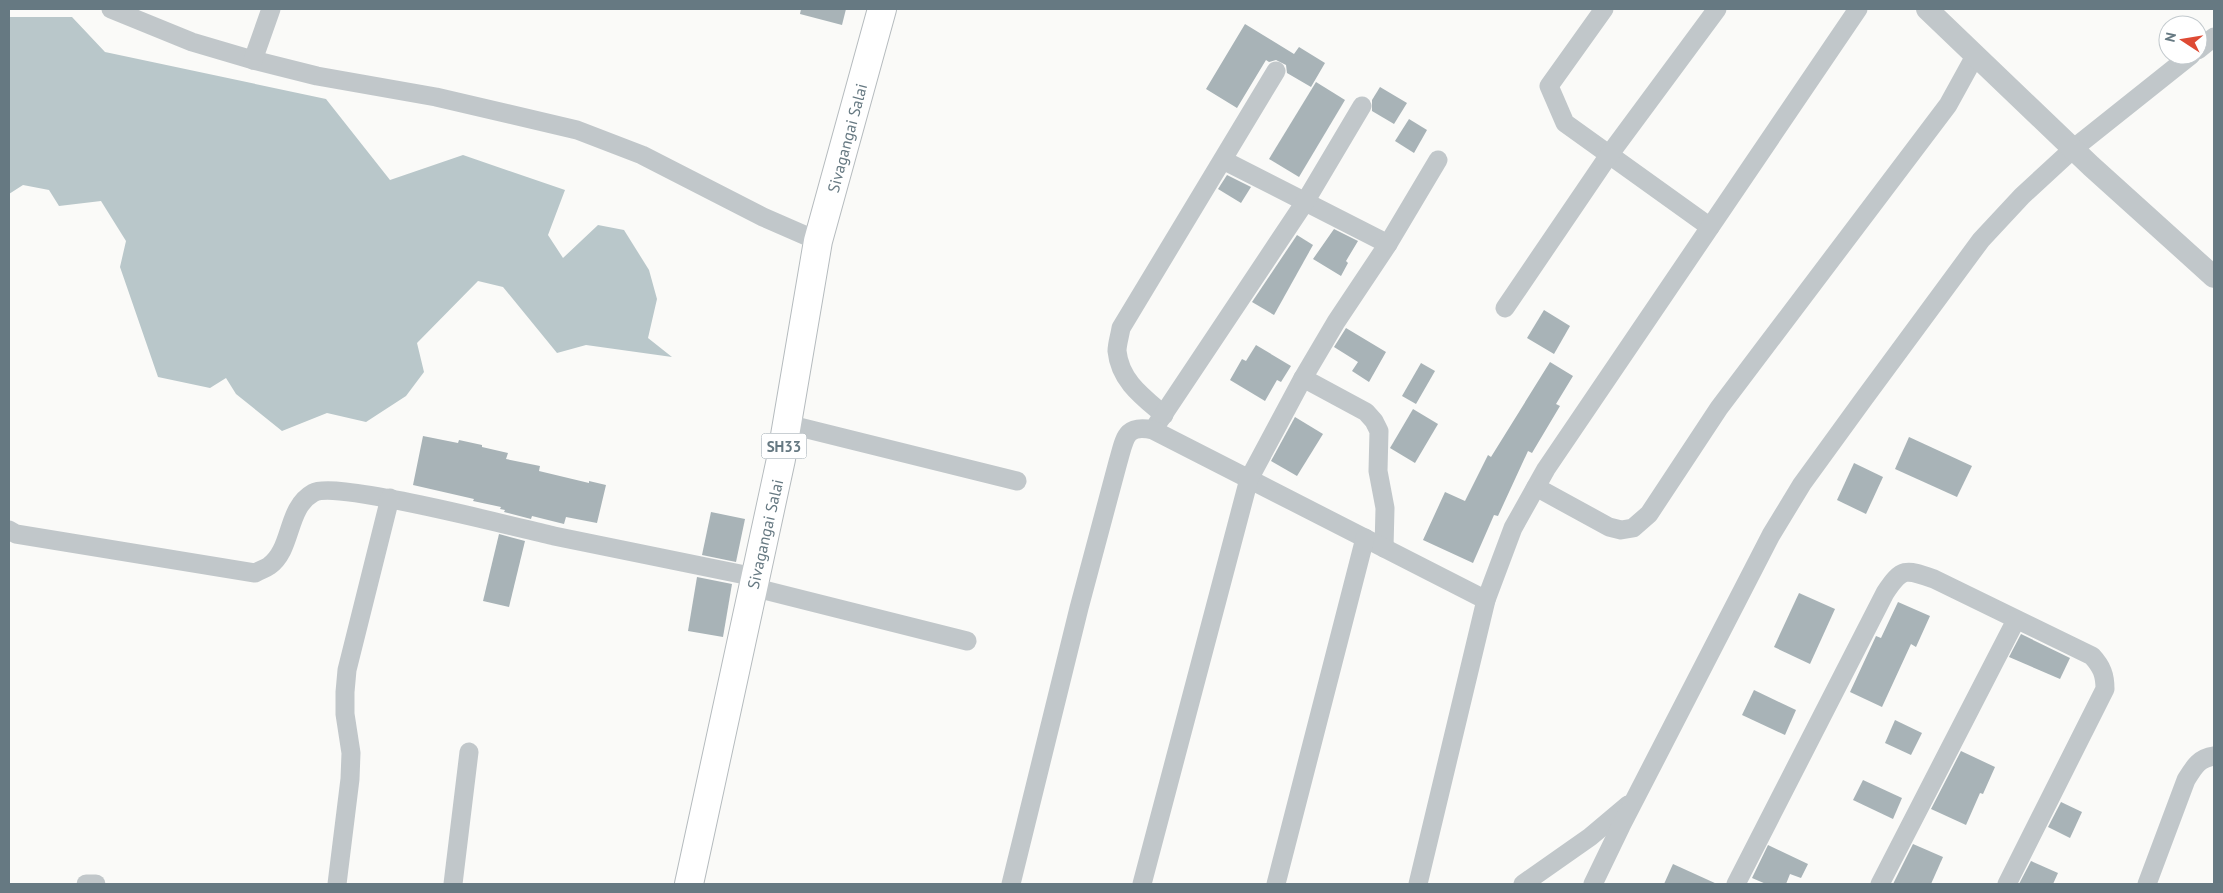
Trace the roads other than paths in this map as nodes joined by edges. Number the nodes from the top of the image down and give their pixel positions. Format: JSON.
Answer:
{"nodes":[{"id":1,"x":111,"y":9,"type":"edge"},
{"id":2,"x":271,"y":9,"type":"edge"},
{"id":3,"x":882,"y":9,"type":"edge"},
{"id":4,"x":1604,"y":9,"type":"edge"},
{"id":5,"x":1717,"y":9,"type":"edge"},
{"id":6,"x":1858,"y":9,"type":"edge"},
{"id":7,"x":1927,"y":9,"type":"edge"},
{"id":8,"x":1976,"y":56,"type":"junction"},
{"id":9,"x":253,"y":60,"type":"junction"},
{"id":10,"x":2178,"y":65,"type":"edge"},
{"id":11,"x":1276,"y":71,"type":"dead end"},
{"id":12,"x":1362,"y":106,"type":"dead end"},
{"id":13,"x":2073,"y":149,"type":"junction"},
{"id":14,"x":1609,"y":155,"type":"junction"},
{"id":15,"x":1223,"y":160,"type":"junction"},
{"id":16,"x":1438,"y":160,"type":"dead end"},
{"id":17,"x":1305,"y":202,"type":"junction"},
{"id":18,"x":1710,"y":227,"type":"junction"},
{"id":19,"x":818,"y":241,"type":"junction"},
{"id":20,"x":1388,"y":244,"type":"junction"},
{"id":21,"x":2214,"y":277,"type":"edge"},
{"id":22,"x":1504,"y":308,"type":"dead end"},
{"id":23,"x":1304,"y":378,"type":"junction"},
{"id":24,"x":1164,"y":415,"type":"junction"},
{"id":25,"x":787,"y":424,"type":"junction"},
{"id":26,"x":1153,"y":430,"type":"junction"},
{"id":27,"x":1249,"y":479,"type":"junction"},
{"id":28,"x":1017,"y":481,"type":"dead end"},
{"id":29,"x":1536,"y":487,"type":"junction"},
{"id":30,"x":390,"y":498,"type":"junction"},
{"id":31,"x":9,"y":530,"type":"edge"},
{"id":32,"x":1365,"y":538,"type":"junction"},
{"id":33,"x":1384,"y":548,"type":"junction"},
{"id":34,"x":754,"y":582,"type":"junction"},
{"id":35,"x":1486,"y":600,"type":"junction"},
{"id":36,"x":2016,"y":620,"type":"junction"},
{"id":37,"x":967,"y":642,"type":"dead end"},
{"id":38,"x":469,"y":752,"type":"dead end"},
{"id":39,"x":2214,"y":756,"type":"edge"},
{"id":40,"x":1634,"y":800,"type":"junction"},
{"id":41,"x":86,"y":884,"type":"edge"},
{"id":42,"x":96,"y":884,"type":"edge"},
{"id":43,"x":337,"y":884,"type":"edge"},
{"id":44,"x":453,"y":884,"type":"edge"},
{"id":45,"x":689,"y":884,"type":"edge"},
{"id":46,"x":1011,"y":884,"type":"edge"},
{"id":47,"x":1142,"y":884,"type":"edge"},
{"id":48,"x":1276,"y":884,"type":"edge"},
{"id":49,"x":1418,"y":884,"type":"edge"},
{"id":50,"x":1523,"y":884,"type":"edge"},
{"id":51,"x":1593,"y":884,"type":"edge"},
{"id":52,"x":1736,"y":884,"type":"edge"},
{"id":53,"x":1880,"y":884,"type":"edge"},
{"id":54,"x":2008,"y":884,"type":"edge"},
{"id":55,"x":2147,"y":884,"type":"edge"}],
"edges":[{"from":1,"to":9,"type":"street"},
{"from":2,"to":9,"type":"street"},
{"from":3,"to":19,"type":"main road","name":"Sivagangai Salai","number":"SH33"},
{"from":4,"to":14,"type":"street"},
{"from":5,"to":14,"type":"street"},
{"from":6,"to":18,"type":"street"},
{"from":7,"to":8,"type":"street"},
{"from":8,"to":13,"type":"street"},
{"from":8,"to":29,"type":"street"},
{"from":9,"to":19,"type":"street"},
{"from":10,"to":13,"type":"street"},
{"from":11,"to":15,"type":"street"},
{"from":12,"to":17,"type":"street"},
{"from":13,"to":21,"type":"street"},
{"from":13,"to":40,"type":"street"},
{"from":14,"to":18,"type":"street"},
{"from":14,"to":22,"type":"street"},
{"from":15,"to":17,"type":"street"},
{"from":15,"to":24,"type":"street"},
{"from":16,"to":20,"type":"street"},
{"from":17,"to":20,"type":"street"},
{"from":17,"to":24,"type":"street"},
{"from":18,"to":29,"type":"street"},
{"from":19,"to":25,"type":"main road","name":"Sivagangai Salai","number":"SH33"},
{"from":20,"to":23,"type":"street"},
{"from":23,"to":27,"type":"street"},
{"from":23,"to":33,"type":"street"},
{"from":24,"to":26,"type":"street"},
{"from":25,"to":28,"type":"street"},
{"from":25,"to":34,"type":"main road","name":"Sivagangai Salai","number":"SH33"},
{"from":26,"to":27,"type":"street"},
{"from":26,"to":46,"type":"street"},
{"from":27,"to":32,"type":"street"},
{"from":27,"to":47,"type":"street"},
{"from":29,"to":35,"type":"street"},
{"from":30,"to":31,"type":"street"},
{"from":30,"to":34,"type":"street"},
{"from":30,"to":43,"type":"street"},
{"from":32,"to":33,"type":"street"},
{"from":32,"to":48,"type":"street"},
{"from":33,"to":35,"type":"street"},
{"from":34,"to":37,"type":"street"},
{"from":34,"to":45,"type":"main road","name":"Sivagangai Salai","number":"SH33"},
{"from":35,"to":49,"type":"street"},
{"from":36,"to":52,"type":"street"},
{"from":36,"to":53,"type":"street"},
{"from":36,"to":54,"type":"street"},
{"from":38,"to":44,"type":"street"},
{"from":39,"to":55,"type":"street"},
{"from":40,"to":50,"type":"street"},
{"from":40,"to":51,"type":"street"},
{"from":41,"to":42,"type":"street"}]}
